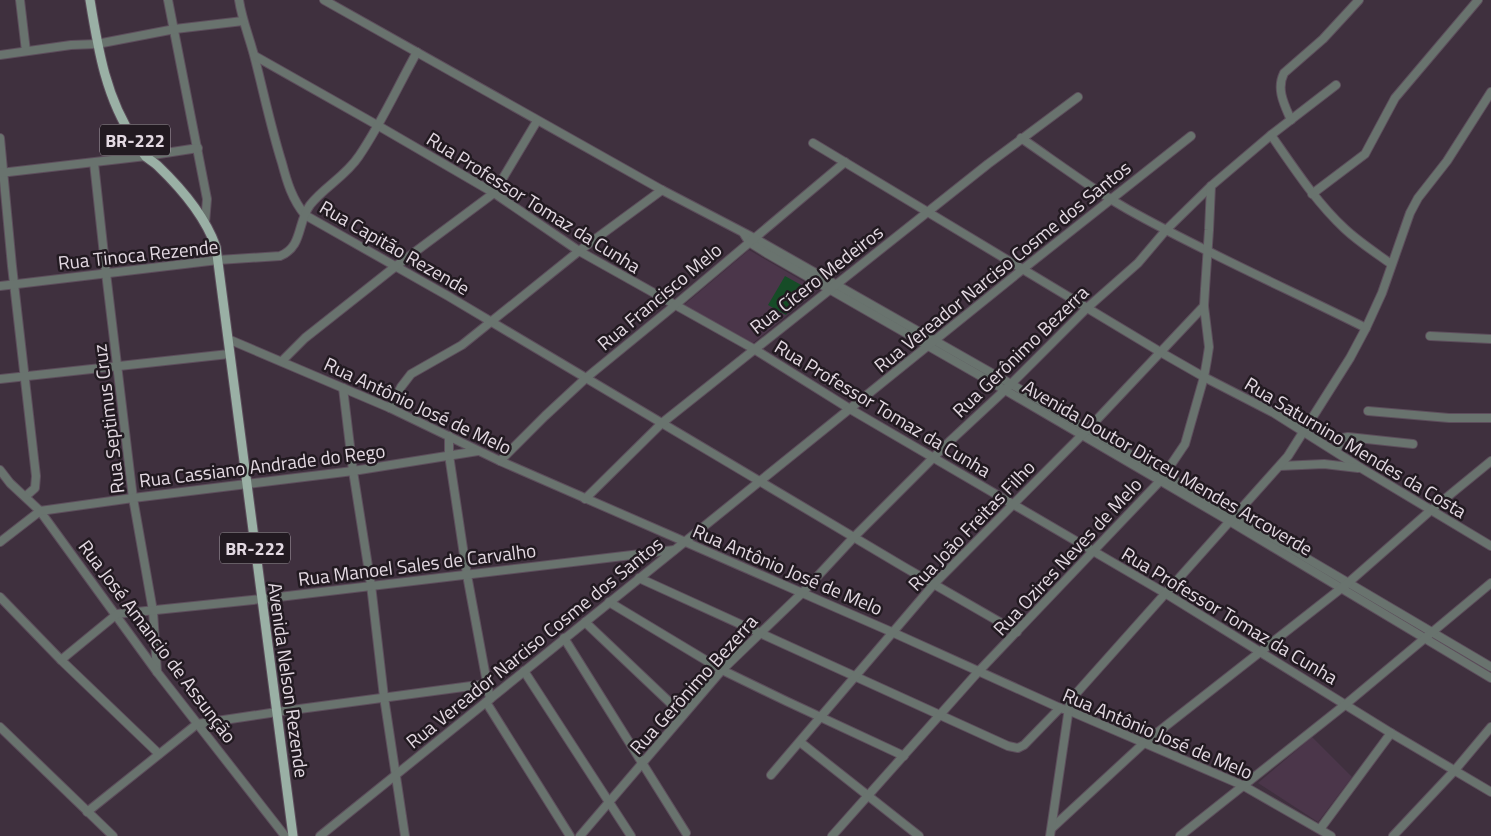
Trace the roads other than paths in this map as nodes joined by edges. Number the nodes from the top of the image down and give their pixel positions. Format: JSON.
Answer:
{"nodes":[{"id":1,"x":20,"y":0,"type":"edge"},
{"id":2,"x":90,"y":0,"type":"edge"},
{"id":3,"x":168,"y":0,"type":"edge"},
{"id":4,"x":239,"y":0,"type":"edge"},
{"id":5,"x":324,"y":0,"type":"edge"},
{"id":6,"x":1359,"y":0,"type":"edge"},
{"id":7,"x":1478,"y":0,"type":"edge"},
{"id":8,"x":242,"y":21,"type":"junction"},
{"id":9,"x":175,"y":29,"type":"junction"},
{"id":10,"x":97,"y":44,"type":"junction"},
{"id":11,"x":26,"y":51,"type":"junction"},
{"id":12,"x":417,"y":52,"type":"junction"},
{"id":13,"x":0,"y":54,"type":"edge"},
{"id":14,"x":255,"y":56,"type":"junction"},
{"id":15,"x":1336,"y":85,"type":"dead end"},
{"id":16,"x":1491,"y":92,"type":"edge"},
{"id":17,"x":1078,"y":97,"type":"dead end"},
{"id":18,"x":1291,"y":120,"type":"junction"},
{"id":19,"x":537,"y":121,"type":"junction"},
{"id":20,"x":377,"y":125,"type":"junction"},
{"id":21,"x":1271,"y":135,"type":"junction"},
{"id":22,"x":1191,"y":136,"type":"dead end"},
{"id":23,"x":0,"y":138,"type":"edge"},
{"id":24,"x":1021,"y":138,"type":"junction"},
{"id":25,"x":813,"y":143,"type":"dead end"},
{"id":26,"x":198,"y":148,"type":"junction"},
{"id":27,"x":146,"y":156,"type":"junction"},
{"id":28,"x":845,"y":162,"type":"junction"},
{"id":29,"x":94,"y":163,"type":"junction"},
{"id":30,"x":2,"y":173,"type":"edge"},
{"id":31,"x":1211,"y":186,"type":"junction"},
{"id":32,"x":662,"y":190,"type":"junction"},
{"id":33,"x":494,"y":193,"type":"junction"},
{"id":34,"x":1312,"y":194,"type":"junction"},
{"id":35,"x":1111,"y":199,"type":"junction"},
{"id":36,"x":927,"y":212,"type":"junction"},
{"id":37,"x":305,"y":215,"type":"junction"},
{"id":38,"x":205,"y":222,"type":"junction"},
{"id":39,"x":1166,"y":230,"type":"junction"},
{"id":40,"x":752,"y":240,"type":"junction"},
{"id":41,"x":579,"y":251,"type":"junction"},
{"id":42,"x":1207,"y":252,"type":"junction"},
{"id":43,"x":218,"y":260,"type":"junction"},
{"id":44,"x":1392,"y":264,"type":"junction"},
{"id":45,"x":396,"y":266,"type":"junction"},
{"id":46,"x":1023,"y":269,"type":"junction"},
{"id":47,"x":106,"y":273,"type":"junction"},
{"id":48,"x":14,"y":284,"type":"junction"},
{"id":49,"x":0,"y":286,"type":"edge"},
{"id":50,"x":832,"y":287,"type":"junction"},
{"id":51,"x":674,"y":306,"type":"junction"},
{"id":52,"x":1204,"y":306,"type":"junction"},
{"id":53,"x":1087,"y":308,"type":"junction"},
{"id":54,"x":492,"y":322,"type":"junction"},
{"id":55,"x":1366,"y":328,"type":"junction"},
{"id":56,"x":1430,"y":336,"type":"dead end"},
{"id":57,"x":228,"y":339,"type":"junction"},
{"id":58,"x":1491,"y":339,"type":"edge"},
{"id":59,"x":931,"y":343,"type":"junction"},
{"id":60,"x":754,"y":349,"type":"junction"},
{"id":61,"x":1162,"y":353,"type":"junction"},
{"id":62,"x":229,"y":354,"type":"junction"},
{"id":63,"x":282,"y":361,"type":"junction"},
{"id":64,"x":118,"y":367,"type":"junction"},
{"id":65,"x":24,"y":376,"type":"junction"},
{"id":66,"x":1204,"y":377,"type":"junction"},
{"id":67,"x":586,"y":378,"type":"junction"},
{"id":68,"x":0,"y":379,"type":"edge"},
{"id":69,"x":1011,"y":384,"type":"junction"},
{"id":70,"x":343,"y":388,"type":"junction"},
{"id":71,"x":1005,"y":390,"type":"junction"},
{"id":72,"x":390,"y":408,"type":"junction"},
{"id":73,"x":850,"y":409,"type":"junction"},
{"id":74,"x":1368,"y":411,"type":"dead end"},
{"id":75,"x":1491,"y":418,"type":"edge"},
{"id":76,"x":662,"y":423,"type":"junction"},
{"id":77,"x":1088,"y":429,"type":"junction"},
{"id":78,"x":1303,"y":431,"type":"junction"},
{"id":79,"x":1082,"y":435,"type":"junction"},
{"id":80,"x":449,"y":436,"type":"junction"},
{"id":81,"x":1414,"y":444,"type":"dead end"},
{"id":82,"x":478,"y":451,"type":"junction"},
{"id":83,"x":1336,"y":451,"type":"junction"},
{"id":84,"x":449,"y":455,"type":"junction"},
{"id":85,"x":933,"y":458,"type":"junction"},
{"id":86,"x":500,"y":461,"type":"junction"},
{"id":87,"x":1491,"y":461,"type":"edge"},
{"id":88,"x":1280,"y":466,"type":"junction"},
{"id":89,"x":1360,"y":468,"type":"junction"},
{"id":90,"x":0,"y":470,"type":"edge"},
{"id":91,"x":353,"y":471,"type":"junction"},
{"id":92,"x":1163,"y":477,"type":"junction"},
{"id":93,"x":760,"y":482,"type":"junction"},
{"id":94,"x":246,"y":484,"type":"junction"},
{"id":95,"x":26,"y":496,"type":"junction"},
{"id":96,"x":133,"y":498,"type":"junction"},
{"id":97,"x":585,"y":499,"type":"junction"},
{"id":98,"x":1012,"y":504,"type":"junction"},
{"id":99,"x":1430,"y":510,"type":"junction"},
{"id":100,"x":40,"y":511,"type":"junction"},
{"id":101,"x":1233,"y":519,"type":"junction"},
{"id":102,"x":854,"y":537,"type":"junction"},
{"id":103,"x":0,"y":542,"type":"edge"},
{"id":104,"x":685,"y":542,"type":"junction"},
{"id":105,"x":1491,"y":546,"type":"edge"},
{"id":106,"x":674,"y":550,"type":"junction"},
{"id":107,"x":1092,"y":551,"type":"junction"},
{"id":108,"x":467,"y":575,"type":"junction"},
{"id":109,"x":639,"y":578,"type":"junction"},
{"id":110,"x":1348,"y":583,"type":"junction"},
{"id":111,"x":1491,"y":583,"type":"edge"},
{"id":112,"x":934,"y":584,"type":"junction"},
{"id":113,"x":371,"y":585,"type":"junction"},
{"id":114,"x":1341,"y":588,"type":"junction"},
{"id":115,"x":802,"y":593,"type":"junction"},
{"id":116,"x":1165,"y":593,"type":"junction"},
{"id":117,"x":0,"y":597,"type":"edge"},
{"id":118,"x":262,"y":599,"type":"junction"},
{"id":119,"x":610,"y":602,"type":"junction"},
{"id":120,"x":153,"y":612,"type":"junction"},
{"id":121,"x":117,"y":614,"type":"junction"},
{"id":122,"x":585,"y":622,"type":"junction"},
{"id":123,"x":1017,"y":632,"type":"junction"},
{"id":124,"x":1432,"y":632,"type":"junction"},
{"id":125,"x":760,"y":633,"type":"junction"},
{"id":126,"x":894,"y":633,"type":"junction"},
{"id":127,"x":564,"y":638,"type":"junction"},
{"id":128,"x":1425,"y":639,"type":"junction"},
{"id":129,"x":1261,"y":651,"type":"junction"},
{"id":130,"x":61,"y":660,"type":"junction"},
{"id":131,"x":1491,"y":667,"type":"edge"},
{"id":132,"x":722,"y":670,"type":"junction"},
{"id":133,"x":524,"y":671,"type":"junction"},
{"id":134,"x":157,"y":672,"type":"junction"},
{"id":135,"x":978,"y":672,"type":"junction"},
{"id":136,"x":855,"y":678,"type":"junction"},
{"id":137,"x":1491,"y":678,"type":"edge"},
{"id":138,"x":486,"y":684,"type":"junction"},
{"id":139,"x":384,"y":697,"type":"junction"},
{"id":140,"x":488,"y":700,"type":"junction"},
{"id":141,"x":1346,"y":704,"type":"junction"},
{"id":142,"x":1060,"y":708,"type":"junction"},
{"id":143,"x":1070,"y":711,"type":"junction"},
{"id":144,"x":276,"y":712,"type":"junction"},
{"id":145,"x":683,"y":715,"type":"junction"},
{"id":146,"x":820,"y":716,"type":"junction"},
{"id":147,"x":940,"y":716,"type":"junction"},
{"id":148,"x":197,"y":724,"type":"junction"},
{"id":149,"x":0,"y":727,"type":"edge"},
{"id":150,"x":1491,"y":727,"type":"edge"},
{"id":151,"x":1391,"y":733,"type":"junction"},
{"id":152,"x":800,"y":742,"type":"junction"},
{"id":153,"x":1144,"y":743,"type":"junction"},
{"id":154,"x":159,"y":754,"type":"junction"},
{"id":155,"x":904,"y":756,"type":"junction"},
{"id":156,"x":642,"y":763,"type":"junction"},
{"id":157,"x":1455,"y":770,"type":"junction"},
{"id":158,"x":396,"y":774,"type":"junction"},
{"id":159,"x":771,"y":775,"type":"dead end"},
{"id":160,"x":1242,"y":785,"type":"junction"},
{"id":161,"x":1491,"y":792,"type":"edge"},
{"id":162,"x":868,"y":795,"type":"junction"},
{"id":163,"x":610,"y":802,"type":"junction"},
{"id":164,"x":87,"y":812,"type":"junction"},
{"id":165,"x":1320,"y":829,"type":"junction"},
{"id":166,"x":1051,"y":832,"type":"edge"},
{"id":167,"x":686,"y":833,"type":"dead end"},
{"id":168,"x":113,"y":836,"type":"edge"},
{"id":169,"x":286,"y":836,"type":"edge"},
{"id":170,"x":293,"y":836,"type":"edge"},
{"id":171,"x":320,"y":836,"type":"edge"},
{"id":172,"x":405,"y":836,"type":"edge"},
{"id":173,"x":570,"y":836,"type":"edge"},
{"id":174,"x":580,"y":836,"type":"edge"},
{"id":175,"x":631,"y":836,"type":"edge"},
{"id":176,"x":832,"y":836,"type":"edge"},
{"id":177,"x":919,"y":836,"type":"edge"},
{"id":178,"x":1180,"y":836,"type":"edge"},
{"id":179,"x":1331,"y":836,"type":"edge"},
{"id":180,"x":1393,"y":836,"type":"edge"}],
"edges":[{"from":1,"to":11,"type":"street"},
{"from":2,"to":10,"type":"main road","number":"BR-222"},
{"from":3,"to":9,"type":"street"},
{"from":4,"to":8,"type":"street","name":"Rua Capitão Rezende"},
{"from":5,"to":12,"type":"street"},
{"from":6,"to":18,"type":"street"},
{"from":7,"to":34,"type":"street"},
{"from":8,"to":9,"type":"street"},
{"from":8,"to":14,"type":"street","name":"Rua Capitão Rezende"},
{"from":9,"to":10,"type":"street"},
{"from":9,"to":26,"type":"street"},
{"from":10,"to":11,"type":"street"},
{"from":10,"to":27,"type":"main road","number":"BR-222"},
{"from":11,"to":13,"type":"street"},
{"from":12,"to":19,"type":"street"},
{"from":12,"to":20,"type":"street"},
{"from":14,"to":20,"type":"street","name":"Rua Professor Tomaz da Cunha"},
{"from":14,"to":37,"type":"street","name":"Rua Capitão Rezende"},
{"from":15,"to":18,"type":"street","name":"Rua Gerônimo Bezerra"},
{"from":16,"to":44,"type":"street"},
{"from":17,"to":24,"type":"street","name":"Rua Cícero Medeiros"},
{"from":18,"to":21,"type":"street","name":"Rua Gerônimo Bezerra"},
{"from":19,"to":32,"type":"street"},
{"from":19,"to":33,"type":"street"},
{"from":20,"to":33,"type":"street","name":"Rua Professor Tomaz da Cunha"},
{"from":20,"to":37,"type":"street"},
{"from":21,"to":31,"type":"street","name":"Rua Gerônimo Bezerra"},
{"from":21,"to":34,"type":"street"},
{"from":22,"to":35,"type":"street","name":"Rua Vereador Narciso Cosme dos Santos"},
{"from":23,"to":30,"type":"street"},
{"from":24,"to":35,"type":"street"},
{"from":24,"to":36,"type":"street","name":"Rua Cícero Medeiros"},
{"from":25,"to":28,"type":"street","name":"Rua Saturnino Mendes da Costa"},
{"from":26,"to":27,"type":"street"},
{"from":26,"to":38,"type":"street"},
{"from":27,"to":29,"type":"street"},
{"from":27,"to":38,"type":"main road","number":"BR-222"},
{"from":28,"to":36,"type":"street","name":"Rua Saturnino Mendes da Costa"},
{"from":28,"to":40,"type":"street","name":"Rua Francisco Melo"},
{"from":29,"to":30,"type":"street"},
{"from":29,"to":47,"type":"street","name":"Rua Septimus Cruz"},
{"from":30,"to":48,"type":"street"},
{"from":31,"to":39,"type":"street","name":"Rua Gerônimo Bezerra"},
{"from":31,"to":42,"type":"street","name":"Rua Ozires Neves de Melo"},
{"from":32,"to":40,"type":"street"},
{"from":32,"to":41,"type":"street"},
{"from":33,"to":41,"type":"street","name":"Rua Professor Tomaz da Cunha"},
{"from":33,"to":45,"type":"street"},
{"from":34,"to":44,"type":"street"},
{"from":35,"to":39,"type":"street"},
{"from":35,"to":46,"type":"street","name":"Rua Vereador Narciso Cosme dos Santos"},
{"from":36,"to":46,"type":"street","name":"Rua Saturnino Mendes da Costa"},
{"from":36,"to":50,"type":"street","name":"Rua Cícero Medeiros"},
{"from":37,"to":43,"type":"street","name":"Rua Tinoca Rezende"},
{"from":37,"to":45,"type":"street","name":"Rua Capitão Rezende"},
{"from":38,"to":43,"type":"main road","number":"BR-222"},
{"from":39,"to":42,"type":"street"},
{"from":39,"to":53,"type":"street","name":"Rua Gerônimo Bezerra"},
{"from":40,"to":50,"type":"street","name":"Avenida Doutor Dirceu Mendes Arcoverde"},
{"from":40,"to":51,"type":"street","name":"Rua Francisco Melo"},
{"from":41,"to":51,"type":"street","name":"Rua Professor Tomaz da Cunha"},
{"from":41,"to":54,"type":"street"},
{"from":42,"to":52,"type":"street","name":"Rua Ozires Neves de Melo"},
{"from":42,"to":55,"type":"street"},
{"from":43,"to":47,"type":"street","name":"Rua Tinoca Rezende"},
{"from":43,"to":57,"type":"main road","name":"Avenida Nelson Rezende","number":"BR-222"},
{"from":44,"to":55,"type":"street"},
{"from":45,"to":54,"type":"street","name":"Rua Capitão Rezende"},
{"from":45,"to":63,"type":"street"},
{"from":46,"to":53,"type":"street","name":"Rua Saturnino Mendes da Costa"},
{"from":46,"to":59,"type":"street","name":"Rua Vereador Narciso Cosme dos Santos"},
{"from":47,"to":48,"type":"street","name":"Rua Tinoca Rezende"},
{"from":47,"to":64,"type":"street","name":"Rua Septimus Cruz"},
{"from":48,"to":49,"type":"street","name":"Rua Tinoca Rezende"},
{"from":48,"to":65,"type":"street"},
{"from":50,"to":59,"type":"street","name":"Avenida Doutor Dirceu Mendes Arcoverde"},
{"from":50,"to":60,"type":"street","name":"Rua Cícero Medeiros"},
{"from":51,"to":60,"type":"street","name":"Rua Professor Tomaz da Cunha"},
{"from":51,"to":67,"type":"street","name":"Rua Francisco Melo"},
{"from":52,"to":61,"type":"street","name":"Rua João Freitas Filho"},
{"from":52,"to":66,"type":"street","name":"Rua Ozires Neves de Melo"},
{"from":53,"to":61,"type":"street","name":"Rua Saturnino Mendes da Costa"},
{"from":53,"to":69,"type":"street","name":"Rua Gerônimo Bezerra"},
{"from":54,"to":67,"type":"street","name":"Rua Capitão Rezende"},
{"from":54,"to":72,"type":"street"},
{"from":55,"to":78,"type":"street"},
{"from":56,"to":58,"type":"street"},
{"from":57,"to":62,"type":"main road","name":"Avenida Nelson Rezende","number":"BR-222"},
{"from":57,"to":63,"type":"street","name":"Rua Antônio José de Melo"},
{"from":59,"to":69,"type":"street","name":"Avenida Doutor Dirceu Mendes Arcoverde"},
{"from":59,"to":71,"type":"street","name":"Avenida Doutor Dirceu Mendes Arcoverde"},
{"from":59,"to":73,"type":"street","name":"Rua Vereador Narciso Cosme dos Santos"},
{"from":60,"to":73,"type":"street","name":"Rua Professor Tomaz da Cunha"},
{"from":60,"to":76,"type":"street","name":"Rua Cícero Medeiros"},
{"from":61,"to":66,"type":"street","name":"Rua Saturnino Mendes da Costa"},
{"from":61,"to":77,"type":"street","name":"Rua João Freitas Filho"},
{"from":62,"to":64,"type":"street"},
{"from":62,"to":94,"type":"main road","name":"Avenida Nelson Rezende","number":"BR-222"},
{"from":63,"to":70,"type":"street","name":"Rua Antônio José de Melo"},
{"from":64,"to":65,"type":"street"},
{"from":64,"to":96,"type":"street","name":"Rua Septimus Cruz"},
{"from":65,"to":68,"type":"street"},
{"from":65,"to":95,"type":"street"},
{"from":66,"to":78,"type":"street","name":"Rua Saturnino Mendes da Costa"},
{"from":66,"to":92,"type":"street","name":"Rua Ozires Neves de Melo"},
{"from":67,"to":76,"type":"street","name":"Rua Capitão Rezende"},
{"from":67,"to":86,"type":"street","name":"Rua Francisco Melo"},
{"from":69,"to":71,"type":"street","name":"Rua Gerônimo Bezerra"},
{"from":69,"to":77,"type":"street","name":"Avenida Doutor Dirceu Mendes Arcoverde"},
{"from":70,"to":72,"type":"street","name":"Rua Antônio José de Melo"},
{"from":70,"to":91,"type":"street"},
{"from":71,"to":79,"type":"street","name":"Avenida Doutor Dirceu Mendes Arcoverde"},
{"from":71,"to":85,"type":"street","name":"Rua Gerônimo Bezerra"},
{"from":72,"to":80,"type":"street","name":"Rua Antônio José de Melo"},
{"from":73,"to":85,"type":"street","name":"Rua Professor Tomaz da Cunha"},
{"from":73,"to":93,"type":"street","name":"Rua Vereador Narciso Cosme dos Santos"},
{"from":74,"to":75,"type":"street"},
{"from":76,"to":93,"type":"street","name":"Rua Capitão Rezende"},
{"from":76,"to":97,"type":"street","name":"Rua Cícero Medeiros"},
{"from":77,"to":79,"type":"street","name":"Rua João Freitas Filho"},
{"from":77,"to":92,"type":"street","name":"Avenida Doutor Dirceu Mendes Arcoverde"},
{"from":78,"to":83,"type":"street","name":"Rua Saturnino Mendes da Costa"},
{"from":78,"to":88,"type":"street"},
{"from":79,"to":92,"type":"street","name":"Avenida Doutor Dirceu Mendes Arcoverde"},
{"from":79,"to":98,"type":"street","name":"Rua João Freitas Filho"},
{"from":80,"to":82,"type":"street","name":"Rua Antônio José de Melo"},
{"from":80,"to":84,"type":"street"},
{"from":81,"to":83,"type":"street"},
{"from":82,"to":84,"type":"street","name":"Rua Cassiano Andrade do Rego"},
{"from":82,"to":86,"type":"street","name":"Rua Antônio José de Melo"},
{"from":83,"to":89,"type":"street","name":"Rua Saturnino Mendes da Costa"},
{"from":84,"to":91,"type":"street","name":"Rua Cassiano Andrade do Rego"},
{"from":84,"to":108,"type":"street"},
{"from":85,"to":98,"type":"street","name":"Rua Professor Tomaz da Cunha"},
{"from":85,"to":102,"type":"street","name":"Rua Gerônimo Bezerra"},
{"from":86,"to":97,"type":"street","name":"Rua Antônio José de Melo"},
{"from":87,"to":99,"type":"street"},
{"from":88,"to":89,"type":"street"},
{"from":88,"to":101,"type":"street"},
{"from":89,"to":99,"type":"street","name":"Rua Saturnino Mendes da Costa"},
{"from":90,"to":95,"type":"street","name":"Rua José Amancio de Assunção"},
{"from":91,"to":94,"type":"street","name":"Rua Cassiano Andrade do Rego"},
{"from":91,"to":113,"type":"street"},
{"from":92,"to":101,"type":"street","name":"Avenida Doutor Dirceu Mendes Arcoverde"},
{"from":92,"to":107,"type":"street","name":"Rua Ozires Neves de Melo"},
{"from":93,"to":102,"type":"street","name":"Rua Capitão Rezende"},
{"from":93,"to":104,"type":"street","name":"Rua Vereador Narciso Cosme dos Santos"},
{"from":94,"to":96,"type":"street","name":"Rua Cassiano Andrade do Rego"},
{"from":94,"to":118,"type":"main road","name":"Avenida Nelson Rezende","number":"BR-222"},
{"from":95,"to":100,"type":"street","name":"Rua José Amancio de Assunção"},
{"from":96,"to":100,"type":"street","name":"Rua Cassiano Andrade do Rego"},
{"from":96,"to":120,"type":"street","name":"Rua Septimus Cruz"},
{"from":97,"to":104,"type":"street","name":"Rua Antônio José de Melo"},
{"from":98,"to":107,"type":"street","name":"Rua Professor Tomaz da Cunha"},
{"from":98,"to":112,"type":"street","name":"Rua João Freitas Filho"},
{"from":99,"to":105,"type":"street","name":"Rua Saturnino Mendes da Costa"},
{"from":99,"to":110,"type":"street"},
{"from":100,"to":103,"type":"street","name":"Rua Cassiano Andrade do Rego"},
{"from":100,"to":121,"type":"street","name":"Rua José Amancio de Assunção"},
{"from":101,"to":110,"type":"street","name":"Avenida Doutor Dirceu Mendes Arcoverde"},
{"from":101,"to":114,"type":"street","name":"Avenida Doutor Dirceu Mendes Arcoverde"},
{"from":101,"to":116,"type":"street"},
{"from":102,"to":112,"type":"street","name":"Rua Capitão Rezende"},
{"from":102,"to":115,"type":"street","name":"Rua Gerônimo Bezerra"},
{"from":104,"to":106,"type":"street","name":"Rua Vereador Narciso Cosme dos Santos"},
{"from":104,"to":115,"type":"street","name":"Rua Antônio José de Melo"},
{"from":106,"to":108,"type":"street","name":"Rua Manoel Sales de Carvalho"},
{"from":106,"to":109,"type":"street","name":"Rua Vereador Narciso Cosme dos Santos"},
{"from":107,"to":116,"type":"street","name":"Rua Professor Tomaz da Cunha"},
{"from":107,"to":123,"type":"street","name":"Rua Ozires Neves de Melo"},
{"from":108,"to":113,"type":"street","name":"Rua Manoel Sales de Carvalho"},
{"from":108,"to":138,"type":"street"},
{"from":109,"to":119,"type":"street","name":"Rua Vereador Narciso Cosme dos Santos"},
{"from":109,"to":125,"type":"street"},
{"from":110,"to":114,"type":"street"},
{"from":110,"to":124,"type":"street","name":"Avenida Doutor Dirceu Mendes Arcoverde"},
{"from":111,"to":124,"type":"street"},
{"from":112,"to":123,"type":"street","name":"Rua Capitão Rezende"},
{"from":112,"to":126,"type":"street","name":"Rua João Freitas Filho"},
{"from":113,"to":118,"type":"street","name":"Rua Manoel Sales de Carvalho"},
{"from":113,"to":139,"type":"street"},
{"from":114,"to":128,"type":"street","name":"Avenida Doutor Dirceu Mendes Arcoverde"},
{"from":114,"to":129,"type":"street"},
{"from":115,"to":125,"type":"street","name":"Rua Gerônimo Bezerra"},
{"from":115,"to":126,"type":"street","name":"Rua Antônio José de Melo"},
{"from":116,"to":129,"type":"street","name":"Rua Professor Tomaz da Cunha"},
{"from":116,"to":143,"type":"street"},
{"from":117,"to":130,"type":"street"},
{"from":118,"to":120,"type":"street","name":"Rua Manoel Sales de Carvalho"},
{"from":118,"to":144,"type":"main road","name":"Avenida Nelson Rezende","number":"BR-222"},
{"from":119,"to":122,"type":"street","name":"Rua Vereador Narciso Cosme dos Santos"},
{"from":119,"to":132,"type":"street"},
{"from":120,"to":121,"type":"street","name":"Rua Manoel Sales de Carvalho"},
{"from":120,"to":134,"type":"street","name":"Rua Septimus Cruz"},
{"from":121,"to":130,"type":"street"},
{"from":121,"to":134,"type":"street","name":"Rua José Amancio de Assunção"},
{"from":122,"to":127,"type":"street","name":"Rua Vereador Narciso Cosme dos Santos"},
{"from":122,"to":145,"type":"street"},
{"from":123,"to":135,"type":"street","name":"Rua Ozires Neves de Melo"},
{"from":124,"to":128,"type":"street"},
{"from":124,"to":131,"type":"street","name":"Avenida Doutor Dirceu Mendes Arcoverde"},
{"from":125,"to":132,"type":"street","name":"Rua Gerônimo Bezerra"},
{"from":125,"to":136,"type":"street"},
{"from":126,"to":135,"type":"street","name":"Rua Antônio José de Melo"},
{"from":126,"to":136,"type":"street","name":"Rua João Freitas Filho"},
{"from":127,"to":133,"type":"street","name":"Rua Vereador Narciso Cosme dos Santos"},
{"from":127,"to":156,"type":"street"},
{"from":128,"to":137,"type":"street","name":"Avenida Doutor Dirceu Mendes Arcoverde"},
{"from":128,"to":141,"type":"street"},
{"from":129,"to":141,"type":"street","name":"Rua Professor Tomaz da Cunha"},
{"from":129,"to":153,"type":"street"},
{"from":130,"to":154,"type":"street"},
{"from":132,"to":145,"type":"street","name":"Rua Gerônimo Bezerra"},
{"from":132,"to":146,"type":"street"},
{"from":133,"to":140,"type":"street","name":"Rua Vereador Narciso Cosme dos Santos"},
{"from":133,"to":163,"type":"street"},
{"from":134,"to":148,"type":"street","name":"Rua José Amancio de Assunção"},
{"from":135,"to":142,"type":"street","name":"Rua Antônio José de Melo"},
{"from":135,"to":147,"type":"street","name":"Rua Ozires Neves de Melo"},
{"from":136,"to":146,"type":"street","name":"Rua João Freitas Filho"},
{"from":136,"to":147,"type":"street"},
{"from":138,"to":139,"type":"street"},
{"from":138,"to":140,"type":"street"},
{"from":139,"to":144,"type":"street"},
{"from":139,"to":158,"type":"street"},
{"from":140,"to":158,"type":"street","name":"Rua Vereador Narciso Cosme dos Santos"},
{"from":140,"to":173,"type":"street"},
{"from":141,"to":151,"type":"street","name":"Rua Professor Tomaz da Cunha"},
{"from":141,"to":160,"type":"street"},
{"from":142,"to":143,"type":"street","name":"Rua Antônio José de Melo"},
{"from":142,"to":147,"type":"street"},
{"from":143,"to":153,"type":"street","name":"Rua Antônio José de Melo"},
{"from":143,"to":166,"type":"street"},
{"from":144,"to":148,"type":"street"},
{"from":144,"to":170,"type":"main road","name":"Avenida Nelson Rezende","number":"BR-222"},
{"from":145,"to":156,"type":"street","name":"Rua Gerônimo Bezerra"},
{"from":146,"to":152,"type":"street","name":"Rua João Freitas Filho"},
{"from":146,"to":155,"type":"street"},
{"from":147,"to":155,"type":"street","name":"Rua Ozires Neves de Melo"},
{"from":148,"to":154,"type":"street"},
{"from":148,"to":169,"type":"street","name":"Rua José Amancio de Assunção"},
{"from":149,"to":164,"type":"street"},
{"from":150,"to":157,"type":"street"},
{"from":151,"to":157,"type":"street","name":"Rua Professor Tomaz da Cunha"},
{"from":151,"to":165,"type":"street"},
{"from":152,"to":159,"type":"street","name":"Rua João Freitas Filho"},
{"from":152,"to":162,"type":"street"},
{"from":153,"to":160,"type":"street","name":"Rua Antônio José de Melo"},
{"from":153,"to":166,"type":"street"},
{"from":154,"to":164,"type":"street"},
{"from":155,"to":162,"type":"street","name":"Rua Ozires Neves de Melo"},
{"from":156,"to":163,"type":"street","name":"Rua Gerônimo Bezerra"},
{"from":156,"to":167,"type":"street"},
{"from":157,"to":161,"type":"street","name":"Rua Professor Tomaz da Cunha"},
{"from":157,"to":180,"type":"street"},
{"from":158,"to":171,"type":"street","name":"Rua Vereador Narciso Cosme dos Santos"},
{"from":158,"to":172,"type":"street"},
{"from":160,"to":165,"type":"street","name":"Rua Antônio José de Melo"},
{"from":160,"to":178,"type":"street"},
{"from":162,"to":176,"type":"street","name":"Rua Ozires Neves de Melo"},
{"from":162,"to":177,"type":"street"},
{"from":163,"to":174,"type":"street","name":"Rua Gerônimo Bezerra"},
{"from":163,"to":175,"type":"street"},
{"from":164,"to":168,"type":"street"},
{"from":165,"to":179,"type":"street","name":"Rua Antônio José de Melo"}]}
